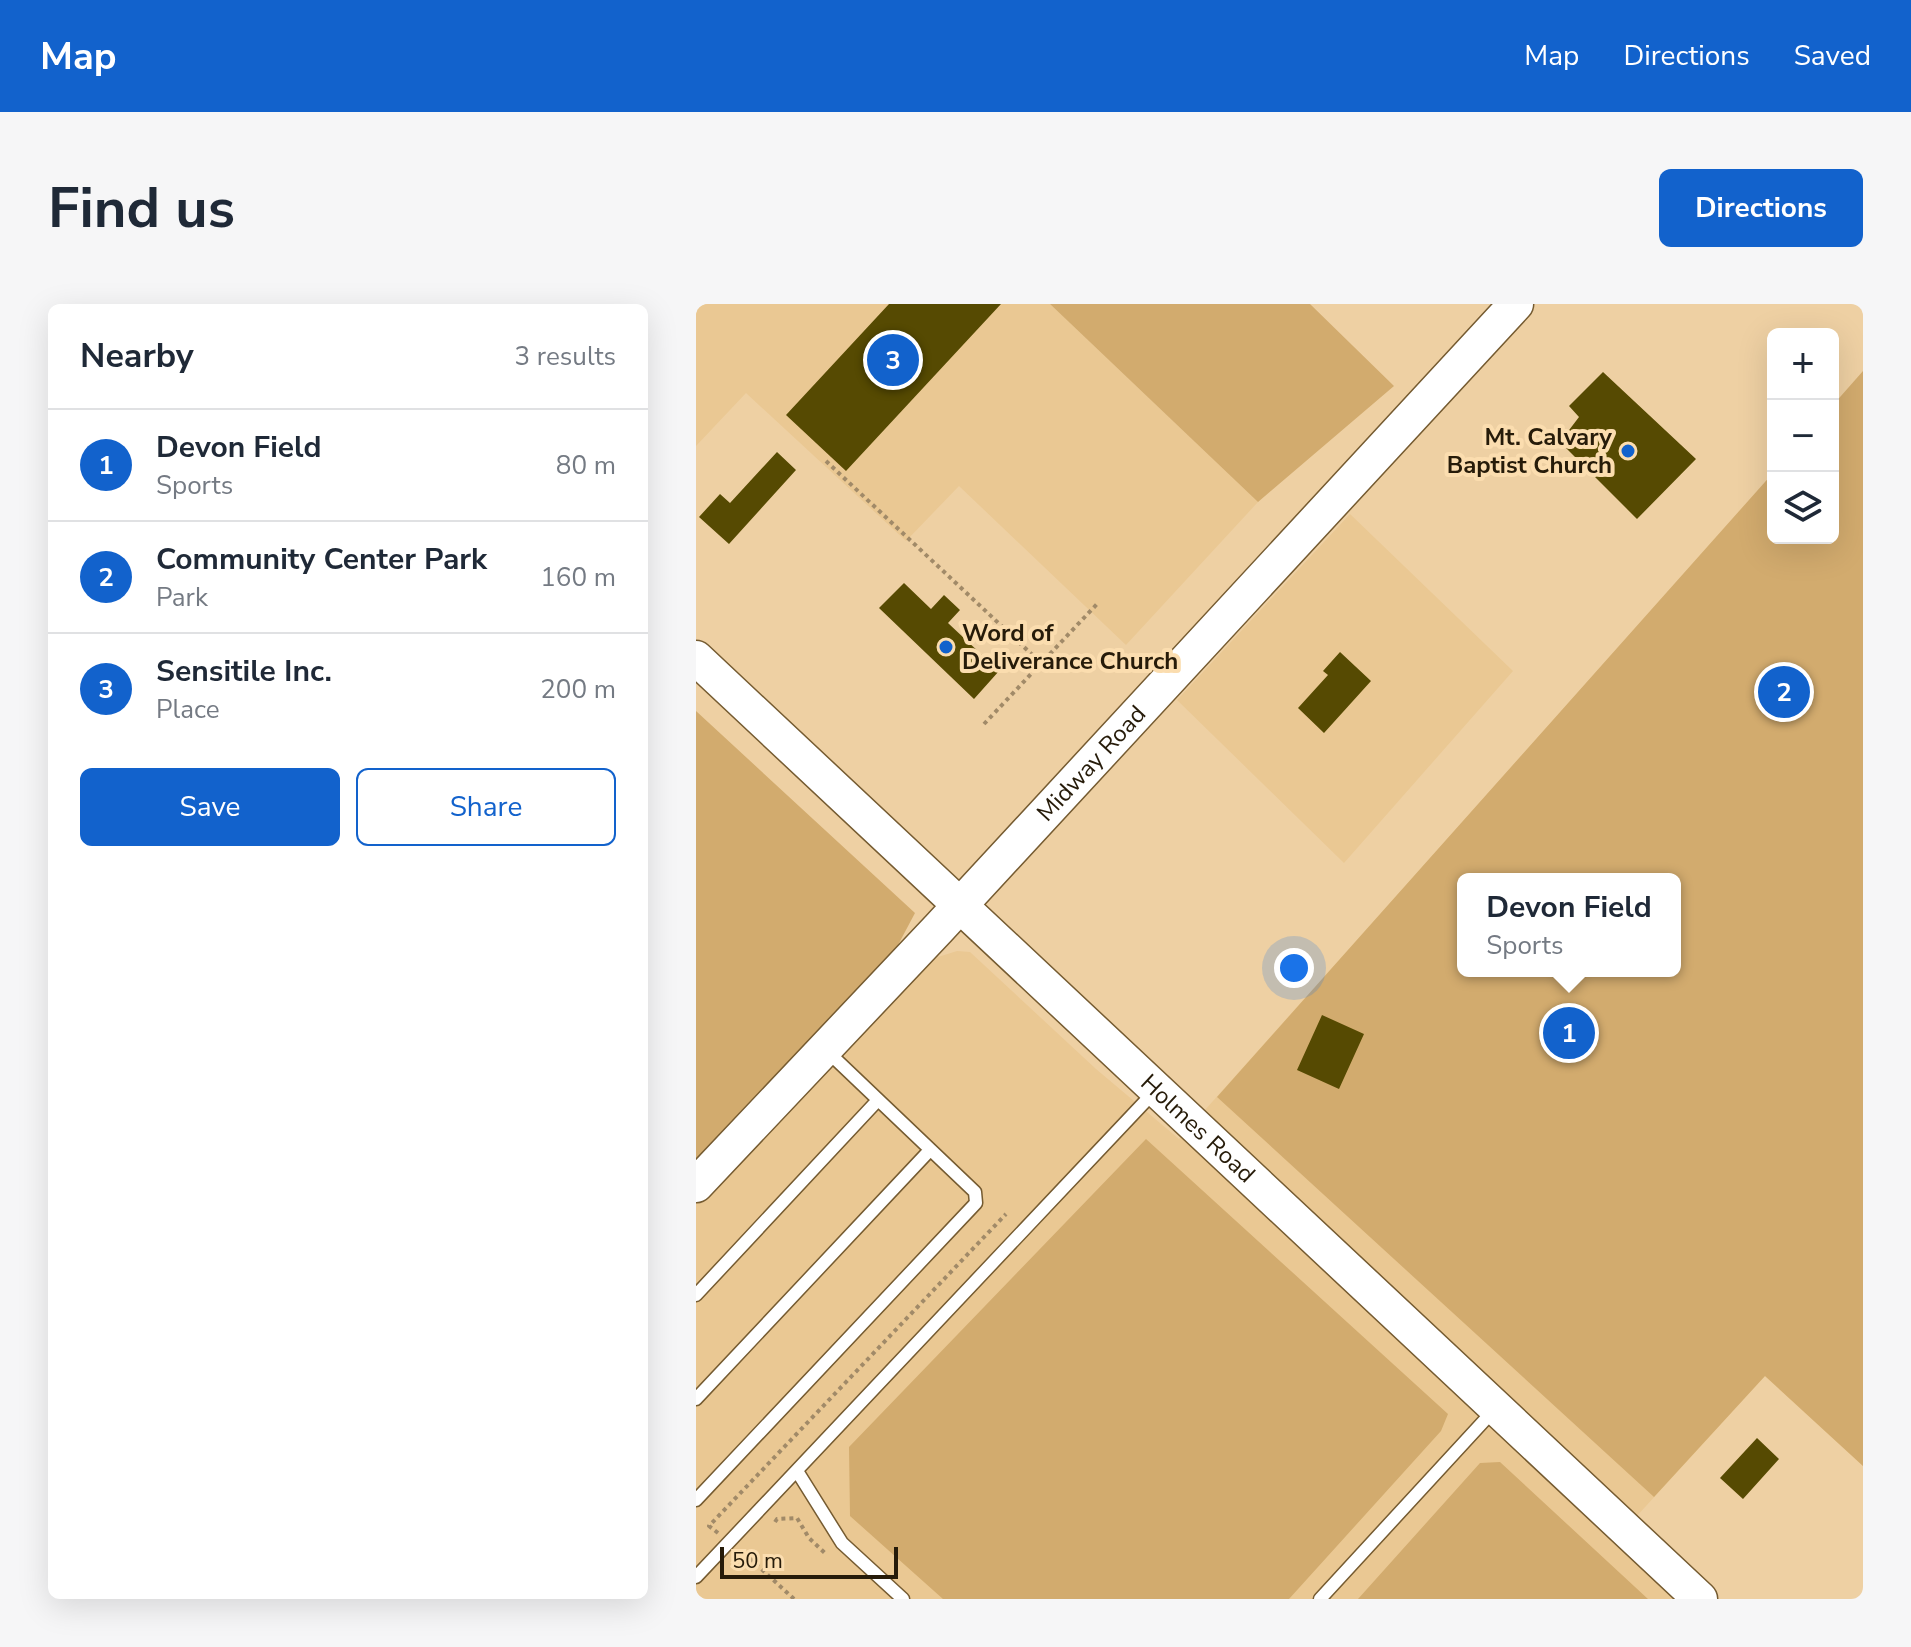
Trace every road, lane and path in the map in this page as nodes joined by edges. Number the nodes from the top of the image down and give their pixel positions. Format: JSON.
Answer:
{"nodes":[{"id":1,"x":1516,"y":304,"type":"edge"},
{"id":2,"x":826,"y":461,"type":"dead end"},
{"id":3,"x":1097,"y":604,"type":"dead end"},
{"id":4,"x":696,"y":658,"type":"edge"},
{"id":5,"x":1041,"y":663,"type":"junction"},
{"id":6,"x":984,"y":724,"type":"dead end"},
{"id":7,"x":961,"y":904,"type":"junction"},
{"id":8,"x":825,"y":1048,"type":"junction"},
{"id":9,"x":1157,"y":1089,"type":"junction"},
{"id":10,"x":878,"y":1100,"type":"junction"},
{"id":11,"x":930,"y":1150,"type":"junction"},
{"id":12,"x":696,"y":1185,"type":"edge"},
{"id":13,"x":696,"y":1295,"type":"edge"},
{"id":14,"x":696,"y":1399,"type":"edge"},
{"id":15,"x":1496,"y":1408,"type":"junction"},
{"id":16,"x":797,"y":1471,"type":"junction"},
{"id":17,"x":696,"y":1500,"type":"edge"},
{"id":18,"x":702,"y":1520,"type":"dead end"},
{"id":19,"x":709,"y":1526,"type":"dead end"},
{"id":20,"x":766,"y":1531,"type":"dead end"},
{"id":21,"x":831,"y":1559,"type":"dead end"},
{"id":22,"x":696,"y":1577,"type":"edge"},
{"id":23,"x":903,"y":1599,"type":"edge"},
{"id":24,"x":1320,"y":1599,"type":"edge"},
{"id":25,"x":1700,"y":1599,"type":"edge"}],
"edges":[{"from":1,"to":7,"type":"main road","name":"Midway Road"},
{"from":2,"to":5,"type":"path"},
{"from":3,"to":5,"type":"path"},
{"from":4,"to":7,"type":"main road","name":"Holmes Road"},
{"from":5,"to":6,"type":"path"},
{"from":7,"to":8,"type":"main road","name":"Midway Road"},
{"from":7,"to":9,"type":"main road","name":"Holmes Road"},
{"from":8,"to":10,"type":"lane"},
{"from":8,"to":12,"type":"main road","name":"Midway Road"},
{"from":9,"to":15,"type":"main road","name":"Holmes Road"},
{"from":9,"to":16,"type":"lane"},
{"from":10,"to":11,"type":"lane"},
{"from":10,"to":13,"type":"lane"},
{"from":11,"to":14,"type":"lane"},
{"from":11,"to":17,"type":"lane"},
{"from":15,"to":24,"type":"lane"},
{"from":15,"to":25,"type":"main road","name":"Holmes Road"},
{"from":16,"to":22,"type":"lane"},
{"from":16,"to":23,"type":"lane"},
{"from":18,"to":19,"type":"path"},
{"from":20,"to":21,"type":"path"}]}
